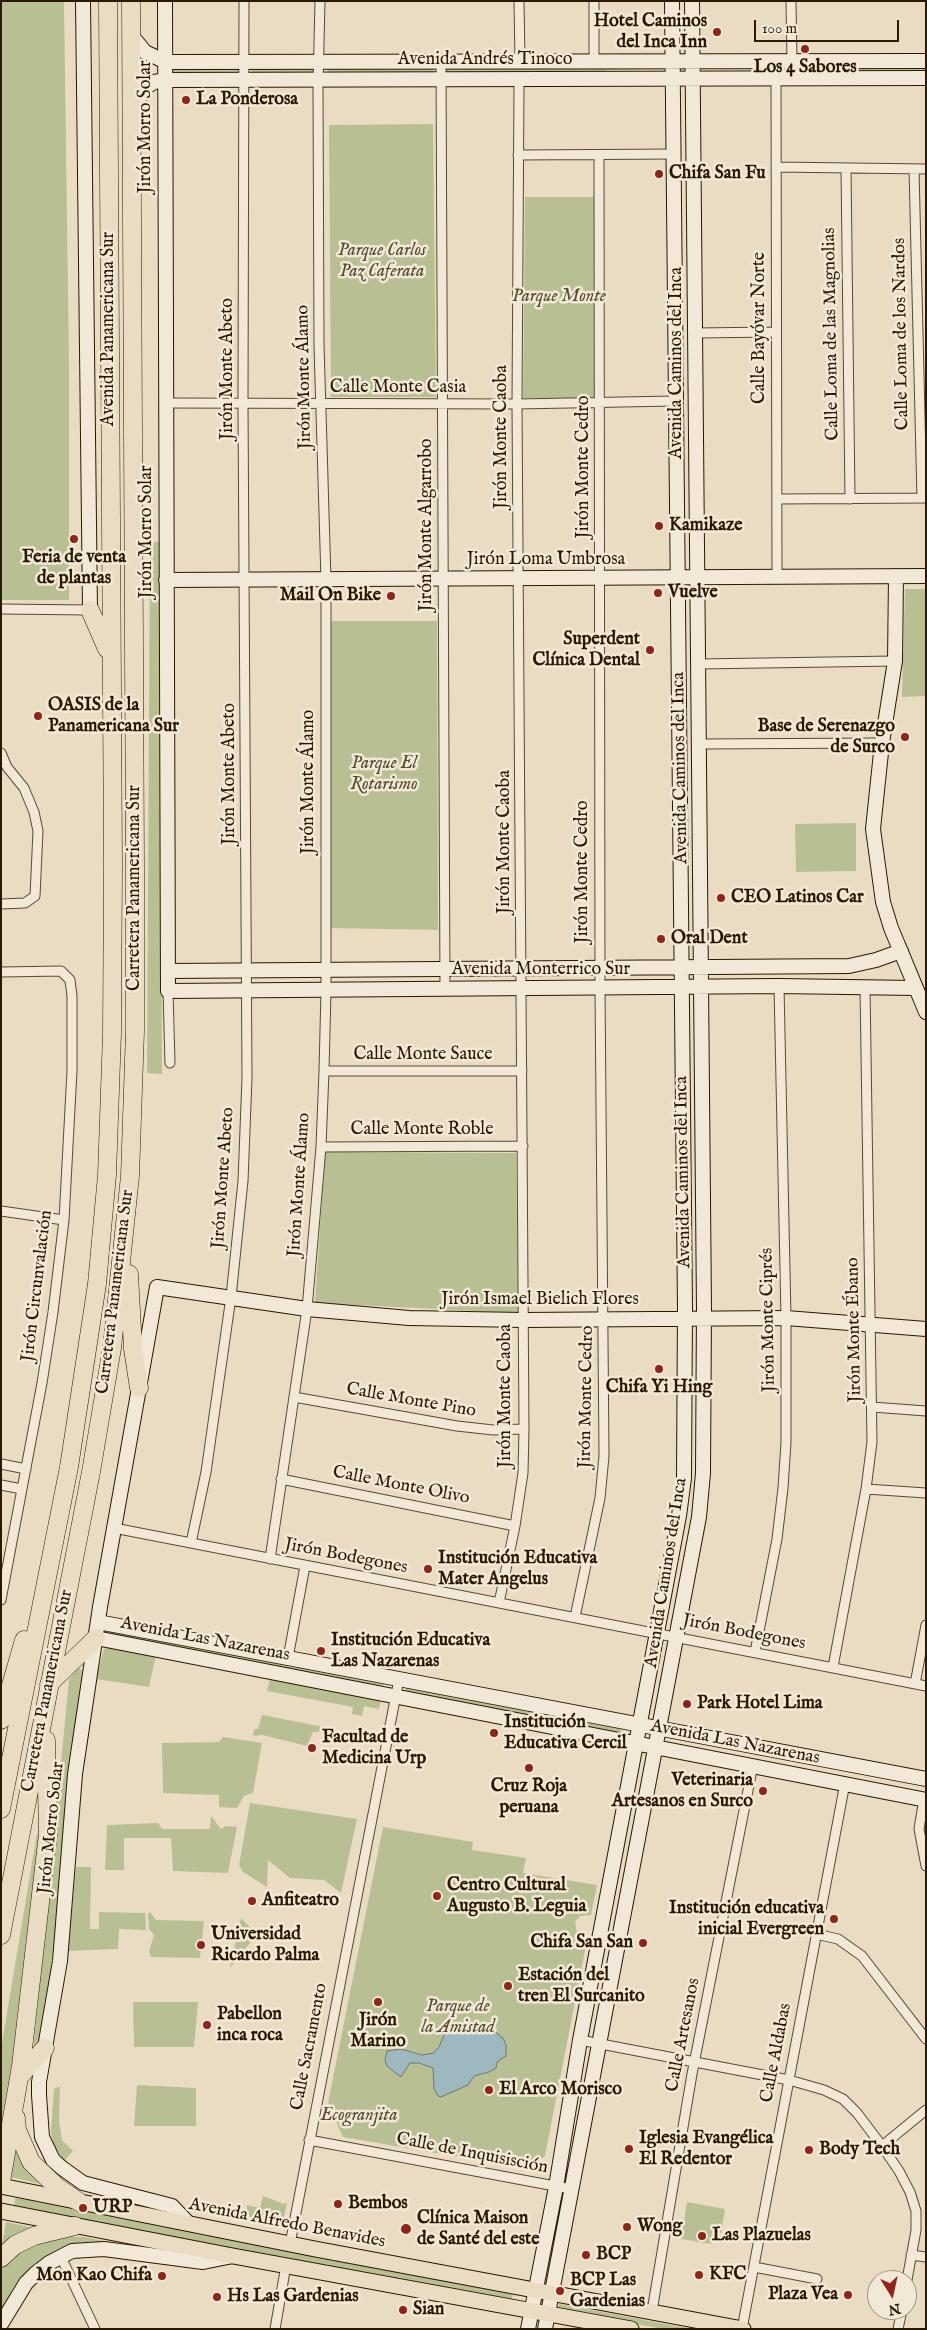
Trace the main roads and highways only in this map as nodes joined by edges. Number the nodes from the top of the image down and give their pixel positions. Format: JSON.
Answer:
{"nodes":[{"id":1,"x":108,"y":1,"type":"edge"},
{"id":2,"x":131,"y":1,"type":"edge"},
{"id":3,"x":90,"y":610,"type":"road end"},
{"id":4,"x":134,"y":641,"type":"joint"},
{"id":5,"x":111,"y":657,"type":"junction"},
{"id":6,"x":126,"y":1223,"type":"junction"},
{"id":7,"x":139,"y":1388,"type":"road end"},
{"id":8,"x":50,"y":1558,"type":"junction"},
{"id":9,"x":97,"y":1630,"type":"road end"},
{"id":10,"x":49,"y":1684,"type":"junction"},
{"id":11,"x":45,"y":1705,"type":"junction"},
{"id":12,"x":1,"y":1720,"type":"edge"},
{"id":13,"x":1,"y":1809,"type":"edge"},
{"id":14,"x":1,"y":1934,"type":"edge"},
{"id":15,"x":45,"y":2048,"type":"road end"},
{"id":16,"x":20,"y":2077,"type":"junction"},
{"id":17,"x":15,"y":2112,"type":"junction"},
{"id":18,"x":1,"y":2181,"type":"edge"},
{"id":19,"x":1,"y":2186,"type":"edge"},
{"id":20,"x":79,"y":2202,"type":"junction"},
{"id":21,"x":1,"y":2211,"type":"edge"},
{"id":22,"x":75,"y":2226,"type":"junction"},
{"id":23,"x":1,"y":2258,"type":"edge"},
{"id":24,"x":631,"y":2329,"type":"edge"},
{"id":25,"x":742,"y":2329,"type":"edge"}],
"edges":[{"from":1,"to":5,"type":"highway","name":"Avenida Panamericana Sur"},
{"from":2,"to":4,"type":"highway","name":"Avenida Panamericana Sur"},
{"from":3,"to":5,"type":"highway"},
{"from":4,"to":6,"type":"highway","name":"Carretera Panamericana Sur"},
{"from":5,"to":8,"type":"highway","name":"Carretera Panamericana Sur"},
{"from":6,"to":7,"type":"highway"},
{"from":6,"to":10,"type":"highway","name":"Carretera Panamericana Sur"},
{"from":8,"to":12,"type":"highway"},
{"from":8,"to":13,"type":"highway","name":"Carretera Panamericana Sur"},
{"from":9,"to":10,"type":"highway"},
{"from":10,"to":11,"type":"highway","name":"Carretera Panamericana Sur"},
{"from":11,"to":14,"type":"highway","name":"Carretera Panamericana Sur"},
{"from":11,"to":16,"type":"highway"},
{"from":15,"to":16,"type":"highway"},
{"from":16,"to":17,"type":"highway"},
{"from":17,"to":18,"type":"highway"},
{"from":17,"to":20,"type":"highway"},
{"from":19,"to":20,"type":"main road","name":"Avenida Alfredo Benavides"},
{"from":20,"to":25,"type":"main road","name":"Avenida Alfredo Benavides"},
{"from":21,"to":22,"type":"main road"},
{"from":22,"to":23,"type":"highway"},
{"from":22,"to":24,"type":"main road"}]}
